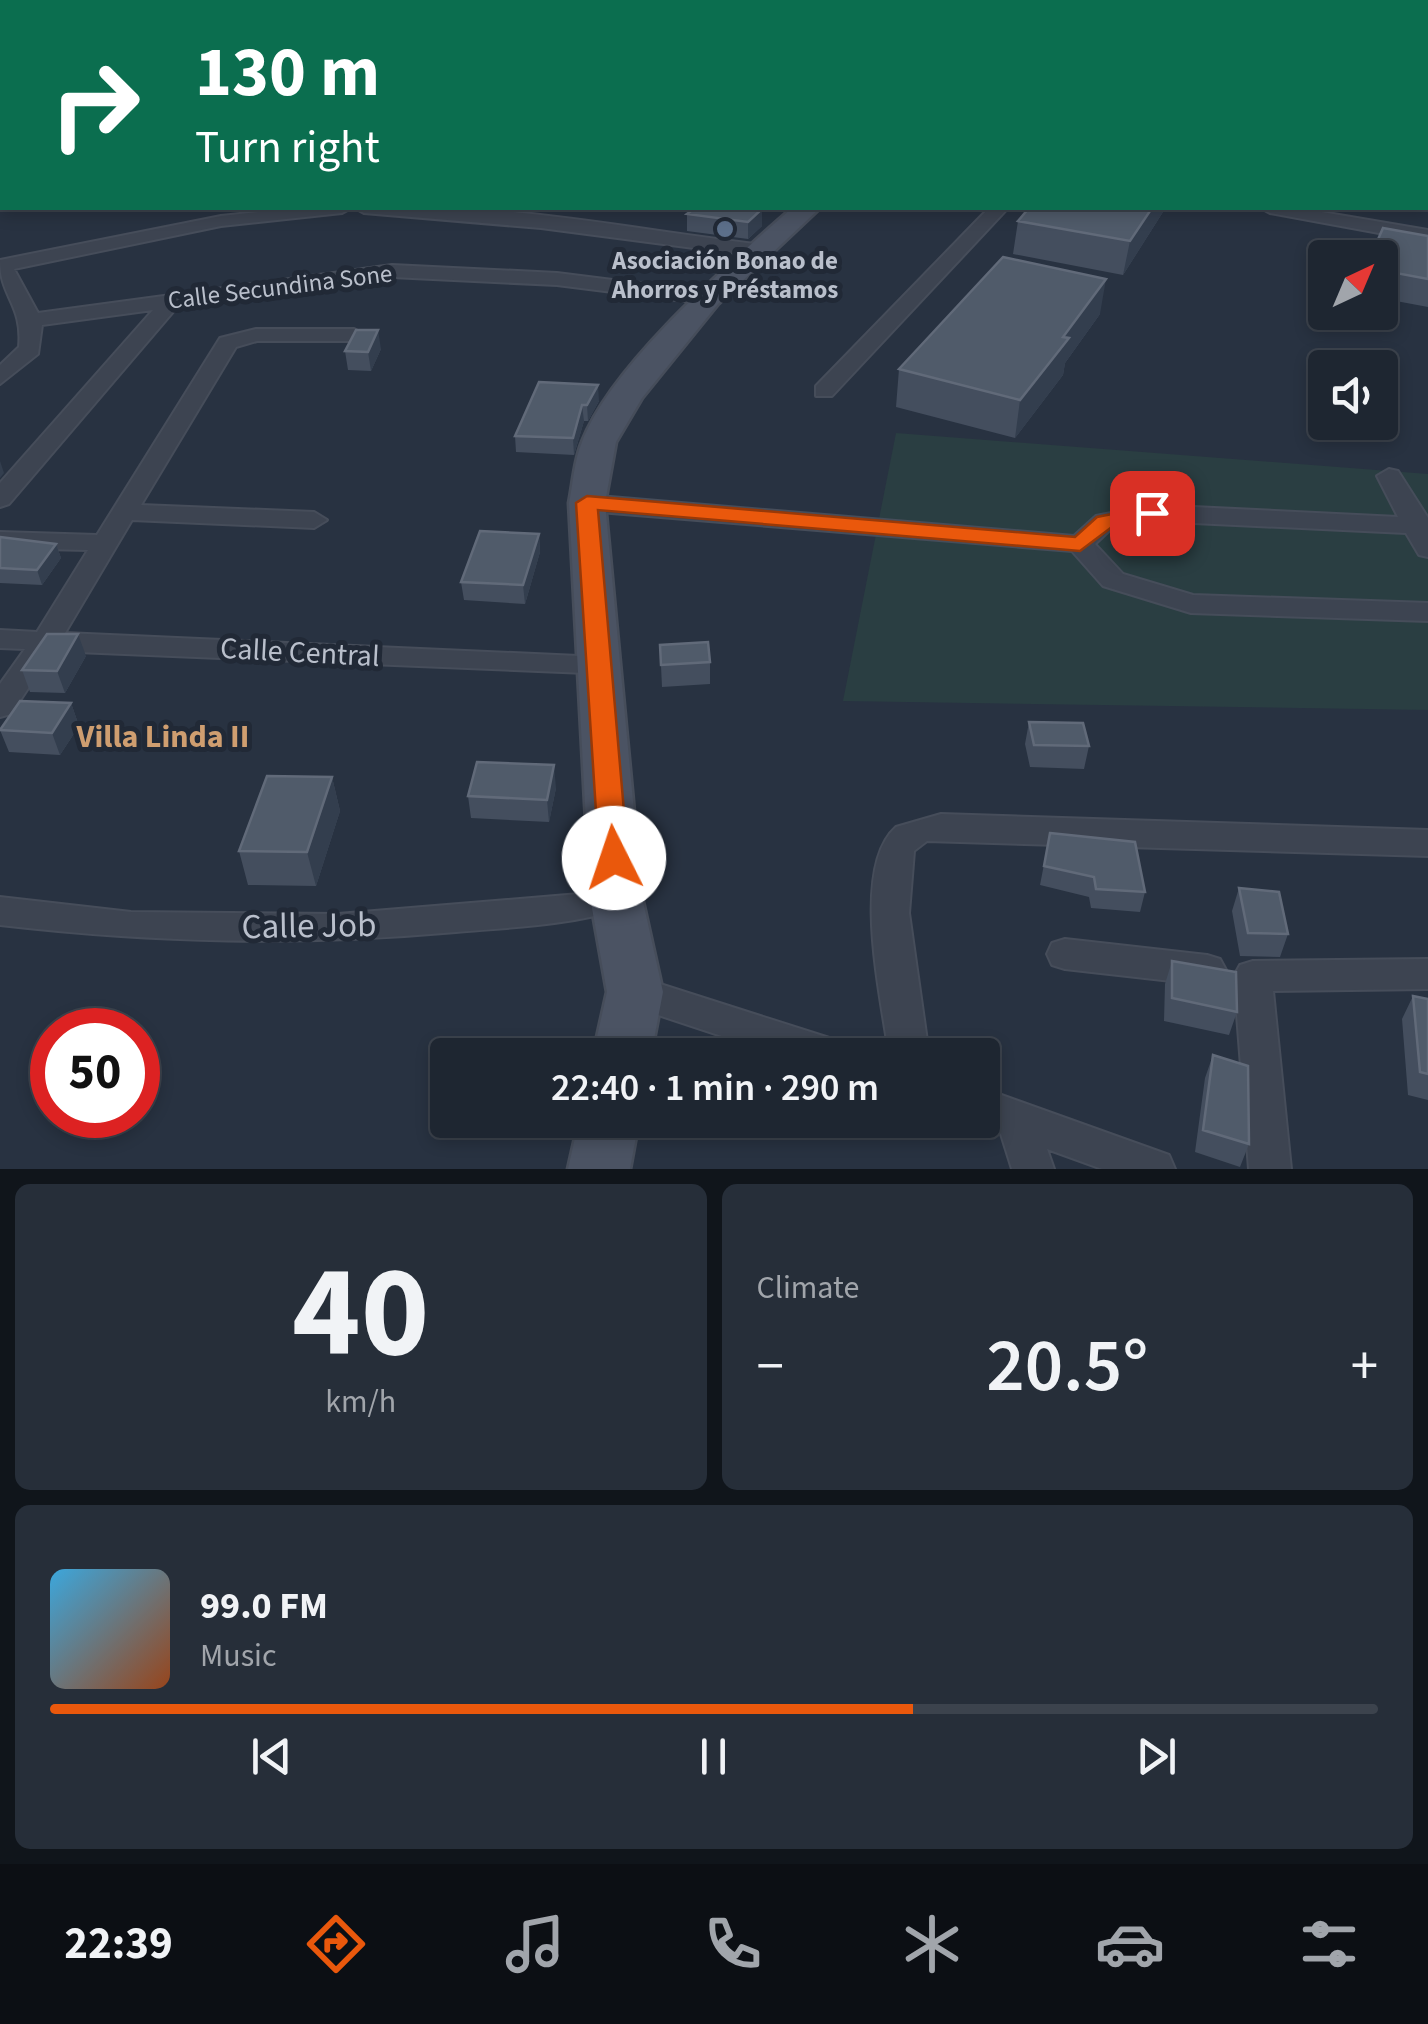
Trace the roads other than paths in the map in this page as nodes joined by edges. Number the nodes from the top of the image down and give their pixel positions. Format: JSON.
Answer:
{"nodes":[{"id":1,"x":323,"y":210,"type":"edge"},
{"id":2,"x":419,"y":210,"type":"edge"},
{"id":3,"x":805,"y":210,"type":"edge"},
{"id":4,"x":997,"y":210,"type":"edge"},
{"id":5,"x":1281,"y":210,"type":"edge"},
{"id":6,"x":447,"y":211,"type":"edge"},
{"id":7,"x":1428,"y":236,"type":"edge"},
{"id":8,"x":755,"y":250,"type":"junction"},
{"id":9,"x":1,"y":266,"type":"edge"},
{"id":10,"x":174,"y":298,"type":"junction"},
{"id":11,"x":708,"y":298,"type":"junction"},
{"id":12,"x":32,"y":320,"type":"junction"},
{"id":13,"x":354,"y":335,"type":"edge"},
{"id":14,"x":30,"y":349,"type":"junction"},
{"id":15,"x":0,"y":357,"type":"edge"},
{"id":16,"x":0,"y":377,"type":"edge"},
{"id":17,"x":824,"y":391,"type":"dead end"},
{"id":18,"x":1389,"y":476,"type":"dead end"},
{"id":19,"x":0,"y":499,"type":"edge"},
{"id":20,"x":587,"y":503,"type":"junction"},
{"id":21,"x":123,"y":512,"type":"junction"},
{"id":22,"x":314,"y":520,"type":"dead end"},
{"id":23,"x":1424,"y":533,"type":"edge"},
{"id":24,"x":0,"y":540,"type":"edge"},
{"id":25,"x":103,"y":543,"type":"junction"},
{"id":26,"x":1080,"y":544,"type":"junction"},
{"id":27,"x":1428,"y":612,"type":"edge"},
{"id":28,"x":0,"y":638,"type":"edge"},
{"id":29,"x":46,"y":640,"type":"junction"},
{"id":30,"x":600,"y":666,"type":"junction"},
{"id":31,"x":0,"y":707,"type":"edge"},
{"id":32,"x":1428,"y":844,"type":"edge"},
{"id":33,"x":616,"y":896,"type":"junction"},
{"id":34,"x":0,"y":911,"type":"edge"},
{"id":35,"x":1065,"y":954,"type":"dead end"},
{"id":36,"x":1428,"y":974,"type":"edge"},
{"id":37,"x":1253,"y":976,"type":"junction"},
{"id":38,"x":635,"y":992,"type":"junction"},
{"id":39,"x":626,"y":1038,"type":"edge"},
{"id":40,"x":778,"y":1038,"type":"edge"},
{"id":41,"x":907,"y":1038,"type":"edge"},
{"id":42,"x":1000,"y":1112,"type":"edge"},
{"id":43,"x":1000,"y":1114,"type":"edge"},
{"id":44,"x":605,"y":1138,"type":"edge"},
{"id":45,"x":599,"y":1169,"type":"edge"},
{"id":46,"x":1033,"y":1169,"type":"edge"},
{"id":47,"x":1154,"y":1169,"type":"edge"},
{"id":48,"x":1270,"y":1169,"type":"edge"}],
"edges":[{"from":1,"to":9,"type":"street"},
{"from":2,"to":6,"type":"street"},
{"from":3,"to":8,"type":"main road"},
{"from":4,"to":17,"type":"street"},
{"from":5,"to":7,"type":"street"},
{"from":6,"to":8,"type":"street"},
{"from":8,"to":11,"type":"main road"},
{"from":9,"to":12,"type":"street"},
{"from":10,"to":11,"type":"street","name":"Calle Secundina Sone"},
{"from":10,"to":12,"type":"street","name":"Calle Secundina Sone"},
{"from":10,"to":19,"type":"street"},
{"from":11,"to":20,"type":"main road"},
{"from":12,"to":14,"type":"street"},
{"from":13,"to":21,"type":"street"},
{"from":14,"to":15,"type":"street"},
{"from":14,"to":16,"type":"street"},
{"from":18,"to":23,"type":"street"},
{"from":20,"to":26,"type":"street"},
{"from":20,"to":30,"type":"main road"},
{"from":21,"to":22,"type":"street"},
{"from":21,"to":25,"type":"street"},
{"from":23,"to":26,"type":"street"},
{"from":24,"to":25,"type":"street"},
{"from":25,"to":29,"type":"street"},
{"from":26,"to":27,"type":"street"},
{"from":28,"to":29,"type":"street","name":"Calle Central"},
{"from":29,"to":30,"type":"street","name":"Calle Central"},
{"from":29,"to":31,"type":"street"},
{"from":30,"to":33,"type":"main road"},
{"from":32,"to":41,"type":"street"},
{"from":33,"to":34,"type":"street","name":"Calle Job"},
{"from":33,"to":38,"type":"main road"},
{"from":35,"to":37,"type":"street"},
{"from":36,"to":37,"type":"street"},
{"from":37,"to":48,"type":"street"},
{"from":38,"to":39,"type":"main road"},
{"from":38,"to":40,"type":"street"},
{"from":42,"to":47,"type":"street"},
{"from":43,"to":46,"type":"street"},
{"from":44,"to":45,"type":"main road"}]}
